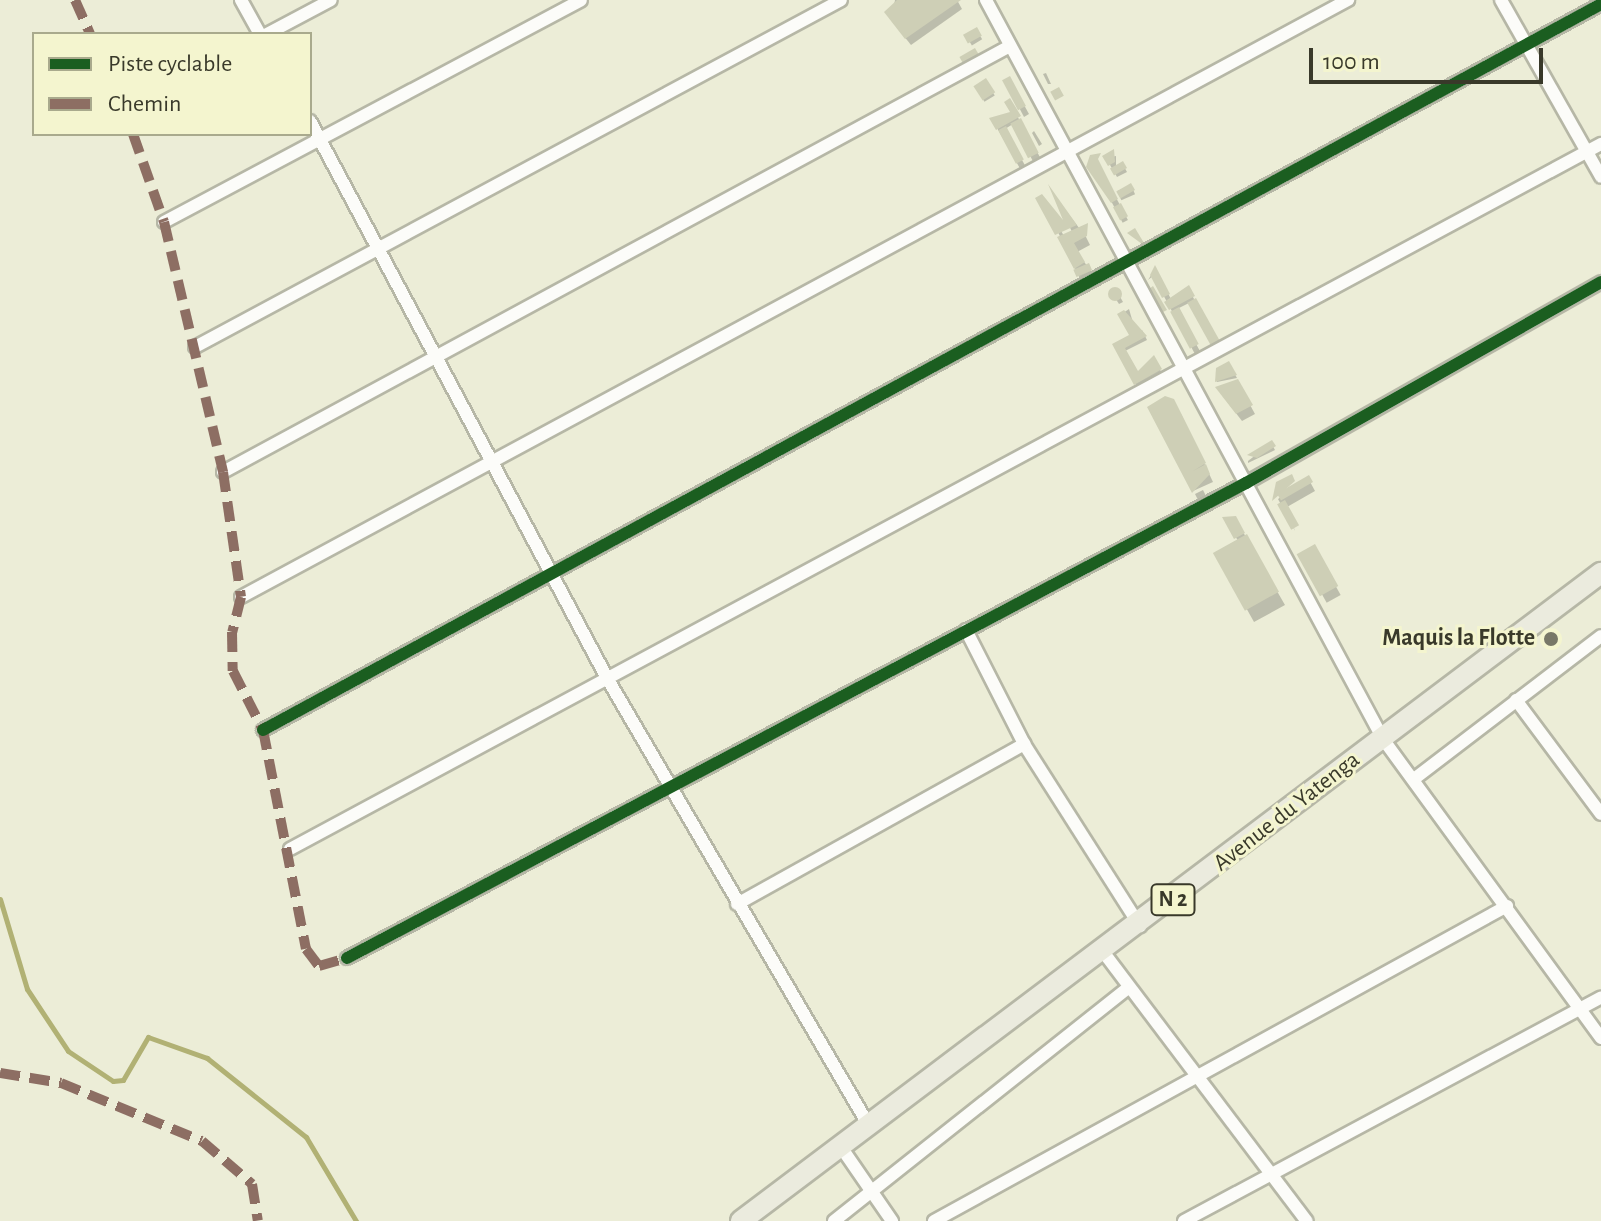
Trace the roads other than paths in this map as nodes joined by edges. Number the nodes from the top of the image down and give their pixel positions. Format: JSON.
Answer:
{"nodes":[{"id":1,"x":241,"y":0,"type":"edge"},
{"id":2,"x":331,"y":0,"type":"edge"},
{"id":3,"x":581,"y":0,"type":"edge"},
{"id":4,"x":841,"y":0,"type":"edge"},
{"id":5,"x":986,"y":0,"type":"edge"},
{"id":6,"x":1348,"y":0,"type":"edge"},
{"id":7,"x":1501,"y":0,"type":"edge"},
{"id":8,"x":1601,"y":4,"type":"edge"},
{"id":9,"x":259,"y":32,"type":"edge"},
{"id":10,"x":271,"y":32,"type":"edge"},
{"id":11,"x":1524,"y":45,"type":"junction"},
{"id":12,"x":1010,"y":46,"type":"junction"},
{"id":13,"x":312,"y":124,"type":"edge"},
{"id":14,"x":321,"y":140,"type":"junction"},
{"id":15,"x":1601,"y":144,"type":"edge"},
{"id":16,"x":1587,"y":151,"type":"junction"},
{"id":17,"x":1068,"y":152,"type":"junction"},
{"id":18,"x":1601,"y":177,"type":"edge"},
{"id":19,"x":164,"y":222,"type":"dead end"},
{"id":20,"x":380,"y":252,"type":"junction"},
{"id":21,"x":1127,"y":264,"type":"junction"},
{"id":22,"x":1601,"y":282,"type":"edge"},
{"id":23,"x":195,"y":347,"type":"dead end"},
{"id":24,"x":441,"y":358,"type":"junction"},
{"id":25,"x":1184,"y":368,"type":"junction"},
{"id":26,"x":495,"y":465,"type":"junction"},
{"id":27,"x":223,"y":472,"type":"dead end"},
{"id":28,"x":1246,"y":483,"type":"junction"},
{"id":29,"x":1601,"y":573,"type":"edge"},
{"id":30,"x":552,"y":574,"type":"junction"},
{"id":31,"x":241,"y":597,"type":"dead end"},
{"id":32,"x":966,"y":630,"type":"junction"},
{"id":33,"x":1601,"y":636,"type":"edge"},
{"id":34,"x":607,"y":678,"type":"junction"},
{"id":35,"x":1516,"y":700,"type":"junction"},
{"id":36,"x":263,"y":730,"type":"dead end"},
{"id":37,"x":1383,"y":739,"type":"junction"},
{"id":38,"x":1024,"y":744,"type":"junction"},
{"id":39,"x":1414,"y":779,"type":"junction"},
{"id":40,"x":669,"y":787,"type":"junction"},
{"id":41,"x":1601,"y":814,"type":"edge"},
{"id":42,"x":290,"y":849,"type":"dead end"},
{"id":43,"x":737,"y":904,"type":"junction"},
{"id":44,"x":1507,"y":906,"type":"junction"},
{"id":45,"x":1140,"y":926,"type":"junction"},
{"id":46,"x":1104,"y":953,"type":"junction"},
{"id":47,"x":347,"y":958,"type":"dead end"},
{"id":48,"x":1128,"y":988,"type":"junction"},
{"id":49,"x":1601,"y":997,"type":"edge"},
{"id":50,"x":1580,"y":1008,"type":"junction"},
{"id":51,"x":1601,"y":1038,"type":"edge"},
{"id":52,"x":1194,"y":1077,"type":"junction"},
{"id":53,"x":868,"y":1124,"type":"junction"},
{"id":54,"x":841,"y":1147,"type":"junction"},
{"id":55,"x":1271,"y":1173,"type":"junction"},
{"id":56,"x":872,"y":1193,"type":"junction"},
{"id":57,"x":741,"y":1221,"type":"edge"},
{"id":58,"x":834,"y":1221,"type":"edge"},
{"id":59,"x":892,"y":1221,"type":"edge"},
{"id":60,"x":934,"y":1221,"type":"edge"},
{"id":61,"x":1184,"y":1221,"type":"edge"},
{"id":62,"x":1307,"y":1221,"type":"edge"}],
"edges":[{"from":1,"to":9,"type":"street"},
{"from":2,"to":10,"type":"street"},
{"from":3,"to":14,"type":"street"},
{"from":4,"to":20,"type":"street"},
{"from":5,"to":12,"type":"street"},
{"from":6,"to":17,"type":"street"},
{"from":7,"to":11,"type":"street"},
{"from":8,"to":11,"type":"street"},
{"from":11,"to":16,"type":"street"},
{"from":11,"to":21,"type":"street"},
{"from":12,"to":17,"type":"street"},
{"from":12,"to":24,"type":"street"},
{"from":13,"to":14,"type":"street"},
{"from":14,"to":19,"type":"street"},
{"from":14,"to":20,"type":"street"},
{"from":15,"to":16,"type":"street"},
{"from":16,"to":18,"type":"street"},
{"from":16,"to":25,"type":"street"},
{"from":17,"to":21,"type":"street"},
{"from":17,"to":26,"type":"street"},
{"from":20,"to":23,"type":"street"},
{"from":20,"to":24,"type":"street"},
{"from":21,"to":25,"type":"street"},
{"from":21,"to":30,"type":"street"},
{"from":22,"to":28,"type":"street"},
{"from":24,"to":26,"type":"street"},
{"from":24,"to":27,"type":"street"},
{"from":25,"to":28,"type":"street"},
{"from":25,"to":34,"type":"street"},
{"from":26,"to":30,"type":"street"},
{"from":26,"to":31,"type":"street"},
{"from":28,"to":32,"type":"street"},
{"from":28,"to":37,"type":"street"},
{"from":29,"to":37,"type":"main road","name":"Avenue du Yatenga","number":"N 2"},
{"from":30,"to":34,"type":"street"},
{"from":30,"to":36,"type":"street"},
{"from":32,"to":38,"type":"street"},
{"from":32,"to":40,"type":"street"},
{"from":33,"to":35,"type":"street"},
{"from":34,"to":40,"type":"street"},
{"from":34,"to":42,"type":"street"},
{"from":35,"to":39,"type":"street"},
{"from":35,"to":41,"type":"street"},
{"from":37,"to":39,"type":"street"},
{"from":37,"to":45,"type":"main road","name":"Avenue du Yatenga","number":"N 2"},
{"from":38,"to":43,"type":"street"},
{"from":38,"to":45,"type":"street"},
{"from":39,"to":44,"type":"street"},
{"from":40,"to":43,"type":"street"},
{"from":40,"to":47,"type":"street"},
{"from":43,"to":53,"type":"street"},
{"from":44,"to":50,"type":"street"},
{"from":44,"to":52,"type":"street"},
{"from":45,"to":46,"type":"main road","name":"Avenue du Yatenga","number":"N 2"},
{"from":46,"to":48,"type":"street"},
{"from":46,"to":53,"type":"main road","name":"Avenue du Yatenga","number":"N 2"},
{"from":48,"to":52,"type":"street"},
{"from":48,"to":56,"type":"street"},
{"from":49,"to":50,"type":"street"},
{"from":50,"to":51,"type":"street"},
{"from":50,"to":55,"type":"street"},
{"from":52,"to":55,"type":"street"},
{"from":52,"to":60,"type":"street"},
{"from":53,"to":54,"type":"main road","name":"Avenue du Yatenga","number":"N 2"},
{"from":54,"to":56,"type":"street"},
{"from":54,"to":57,"type":"main road","name":"Avenue du Yatenga","number":"N 2"},
{"from":55,"to":61,"type":"street"},
{"from":55,"to":62,"type":"street"},
{"from":56,"to":58,"type":"street"},
{"from":56,"to":59,"type":"street"}]}
